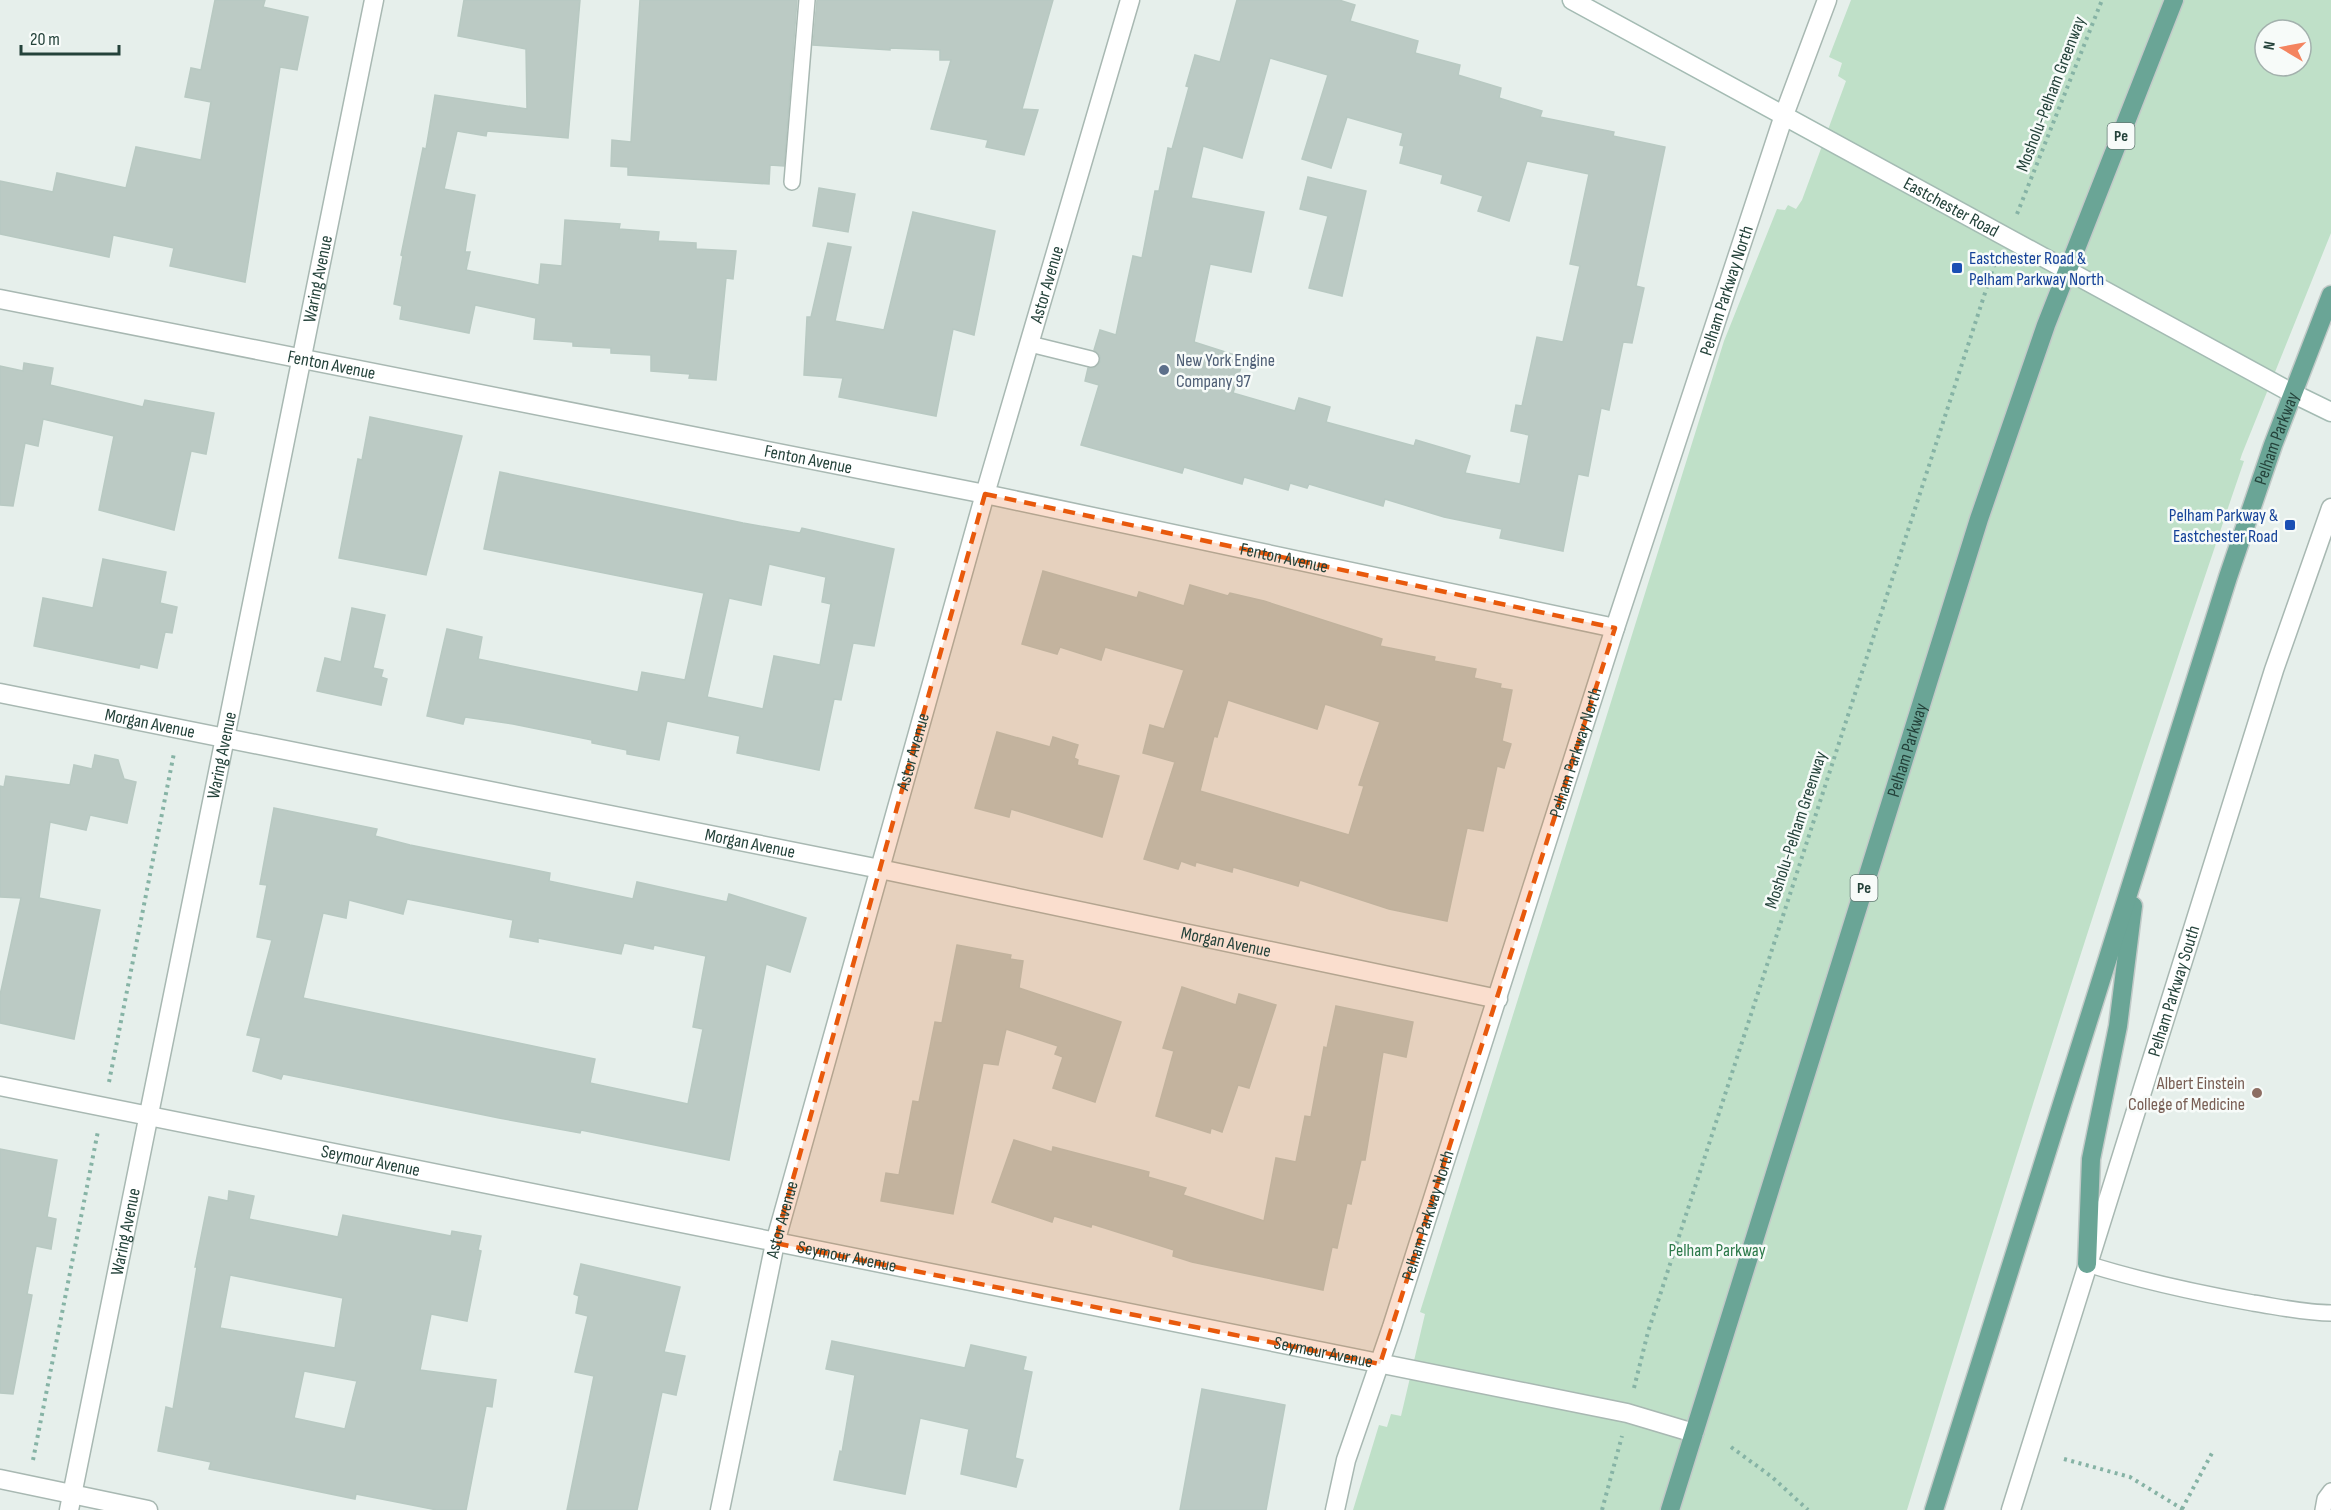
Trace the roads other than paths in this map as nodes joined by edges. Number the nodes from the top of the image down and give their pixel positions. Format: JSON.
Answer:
{"nodes":[{"id":1,"x":374,"y":0,"type":"edge"},
{"id":2,"x":807,"y":0,"type":"edge"},
{"id":3,"x":1130,"y":0,"type":"edge"},
{"id":4,"x":1572,"y":0,"type":"edge"},
{"id":5,"x":1827,"y":0,"type":"edge"},
{"id":6,"x":2174,"y":0,"type":"edge"},
{"id":7,"x":1784,"y":115,"type":"junction"},
{"id":8,"x":792,"y":182,"type":"dead end"},
{"id":9,"x":2069,"y":270,"type":"junction"},
{"id":10,"x":2331,"y":295,"type":"edge"},
{"id":11,"x":0,"y":299,"type":"edge"},
{"id":12,"x":1030,"y":344,"type":"junction"},
{"id":13,"x":301,"y":359,"type":"junction"},
{"id":14,"x":1091,"y":359,"type":"dead end"},
{"id":15,"x":2292,"y":393,"type":"junction"},
{"id":16,"x":2331,"y":412,"type":"edge"},
{"id":17,"x":986,"y":494,"type":"junction"},
{"id":18,"x":2331,"y":508,"type":"edge"},
{"id":19,"x":1615,"y":628,"type":"junction"},
{"id":20,"x":0,"y":693,"type":"edge"},
{"id":21,"x":225,"y":738,"type":"junction"},
{"id":22,"x":2138,"y":864,"type":"junction"},
{"id":23,"x":880,"y":869,"type":"junction"},
{"id":24,"x":1498,"y":999,"type":"junction"},
{"id":25,"x":0,"y":1086,"type":"edge"},
{"id":26,"x":149,"y":1116,"type":"junction"},
{"id":27,"x":775,"y":1243,"type":"junction"},
{"id":28,"x":2087,"y":1264,"type":"junction"},
{"id":29,"x":2331,"y":1313,"type":"edge"},
{"id":30,"x":1380,"y":1364,"type":"junction"},
{"id":31,"x":1694,"y":1433,"type":"junction"},
{"id":32,"x":0,"y":1479,"type":"edge"},
{"id":33,"x":2331,"y":1491,"type":"edge"},
{"id":34,"x":71,"y":1502,"type":"edge"},
{"id":35,"x":148,"y":1510,"type":"edge"},
{"id":36,"x":720,"y":1510,"type":"edge"},
{"id":37,"x":1335,"y":1510,"type":"edge"},
{"id":38,"x":1670,"y":1510,"type":"edge"},
{"id":39,"x":1934,"y":1510,"type":"edge"},
{"id":40,"x":2011,"y":1510,"type":"edge"},
{"id":41,"x":2323,"y":1510,"type":"edge"}],
"edges":[{"from":1,"to":13,"type":"street","name":"Waring Avenue"},
{"from":2,"to":8,"type":"lane"},
{"from":3,"to":12,"type":"street","name":"Astor Avenue"},
{"from":4,"to":7,"type":"street","name":"Eastchester Road"},
{"from":5,"to":7,"type":"street","name":"Pelham Parkway North"},
{"from":6,"to":9,"type":"main road","name":"Pelham Parkway","number":"Pe"},
{"from":7,"to":9,"type":"street","name":"Eastchester Road"},
{"from":7,"to":19,"type":"street","name":"Pelham Parkway North"},
{"from":9,"to":15,"type":"street","name":"Eastchester Road"},
{"from":9,"to":31,"type":"main road","name":"Pelham Parkway","number":"Pe"},
{"from":10,"to":15,"type":"main road","name":"Pelham Parkway"},
{"from":11,"to":13,"type":"street","name":"Fenton Avenue"},
{"from":12,"to":14,"type":"lane"},
{"from":12,"to":17,"type":"street","name":"Astor Avenue"},
{"from":13,"to":17,"type":"street","name":"Fenton Avenue"},
{"from":13,"to":21,"type":"street","name":"Waring Avenue"},
{"from":15,"to":16,"type":"street","name":"Eastchester Road"},
{"from":15,"to":22,"type":"main road","name":"Pelham Parkway"},
{"from":17,"to":19,"type":"street","name":"Fenton Avenue"},
{"from":17,"to":23,"type":"street","name":"Astor Avenue"},
{"from":18,"to":28,"type":"street","name":"Pelham Parkway South"},
{"from":19,"to":24,"type":"street","name":"Pelham Parkway North"},
{"from":20,"to":21,"type":"street","name":"Morgan Avenue"},
{"from":21,"to":23,"type":"street","name":"Morgan Avenue"},
{"from":21,"to":26,"type":"street","name":"Waring Avenue"},
{"from":22,"to":28,"type":"main road"},
{"from":22,"to":39,"type":"main road","name":"Pelham Parkway"},
{"from":23,"to":24,"type":"street","name":"Morgan Avenue"},
{"from":23,"to":27,"type":"street","name":"Astor Avenue"},
{"from":24,"to":30,"type":"street","name":"Pelham Parkway North"},
{"from":25,"to":26,"type":"street","name":"Seymour Avenue"},
{"from":26,"to":27,"type":"street","name":"Seymour Avenue"},
{"from":26,"to":34,"type":"street","name":"Waring Avenue"},
{"from":27,"to":30,"type":"street","name":"Seymour Avenue"},
{"from":27,"to":36,"type":"street","name":"Astor Avenue"},
{"from":28,"to":29,"type":"lane"},
{"from":28,"to":40,"type":"street","name":"Pelham Parkway South"},
{"from":30,"to":31,"type":"street","name":"Seymour Avenue"},
{"from":30,"to":37,"type":"street","name":"Pelham Parkway North"},
{"from":31,"to":38,"type":"main road","name":"Pelham Parkway","number":"Pe"},
{"from":32,"to":34,"type":"street"},
{"from":33,"to":41,"type":"lane"},
{"from":34,"to":35,"type":"street"}]}
